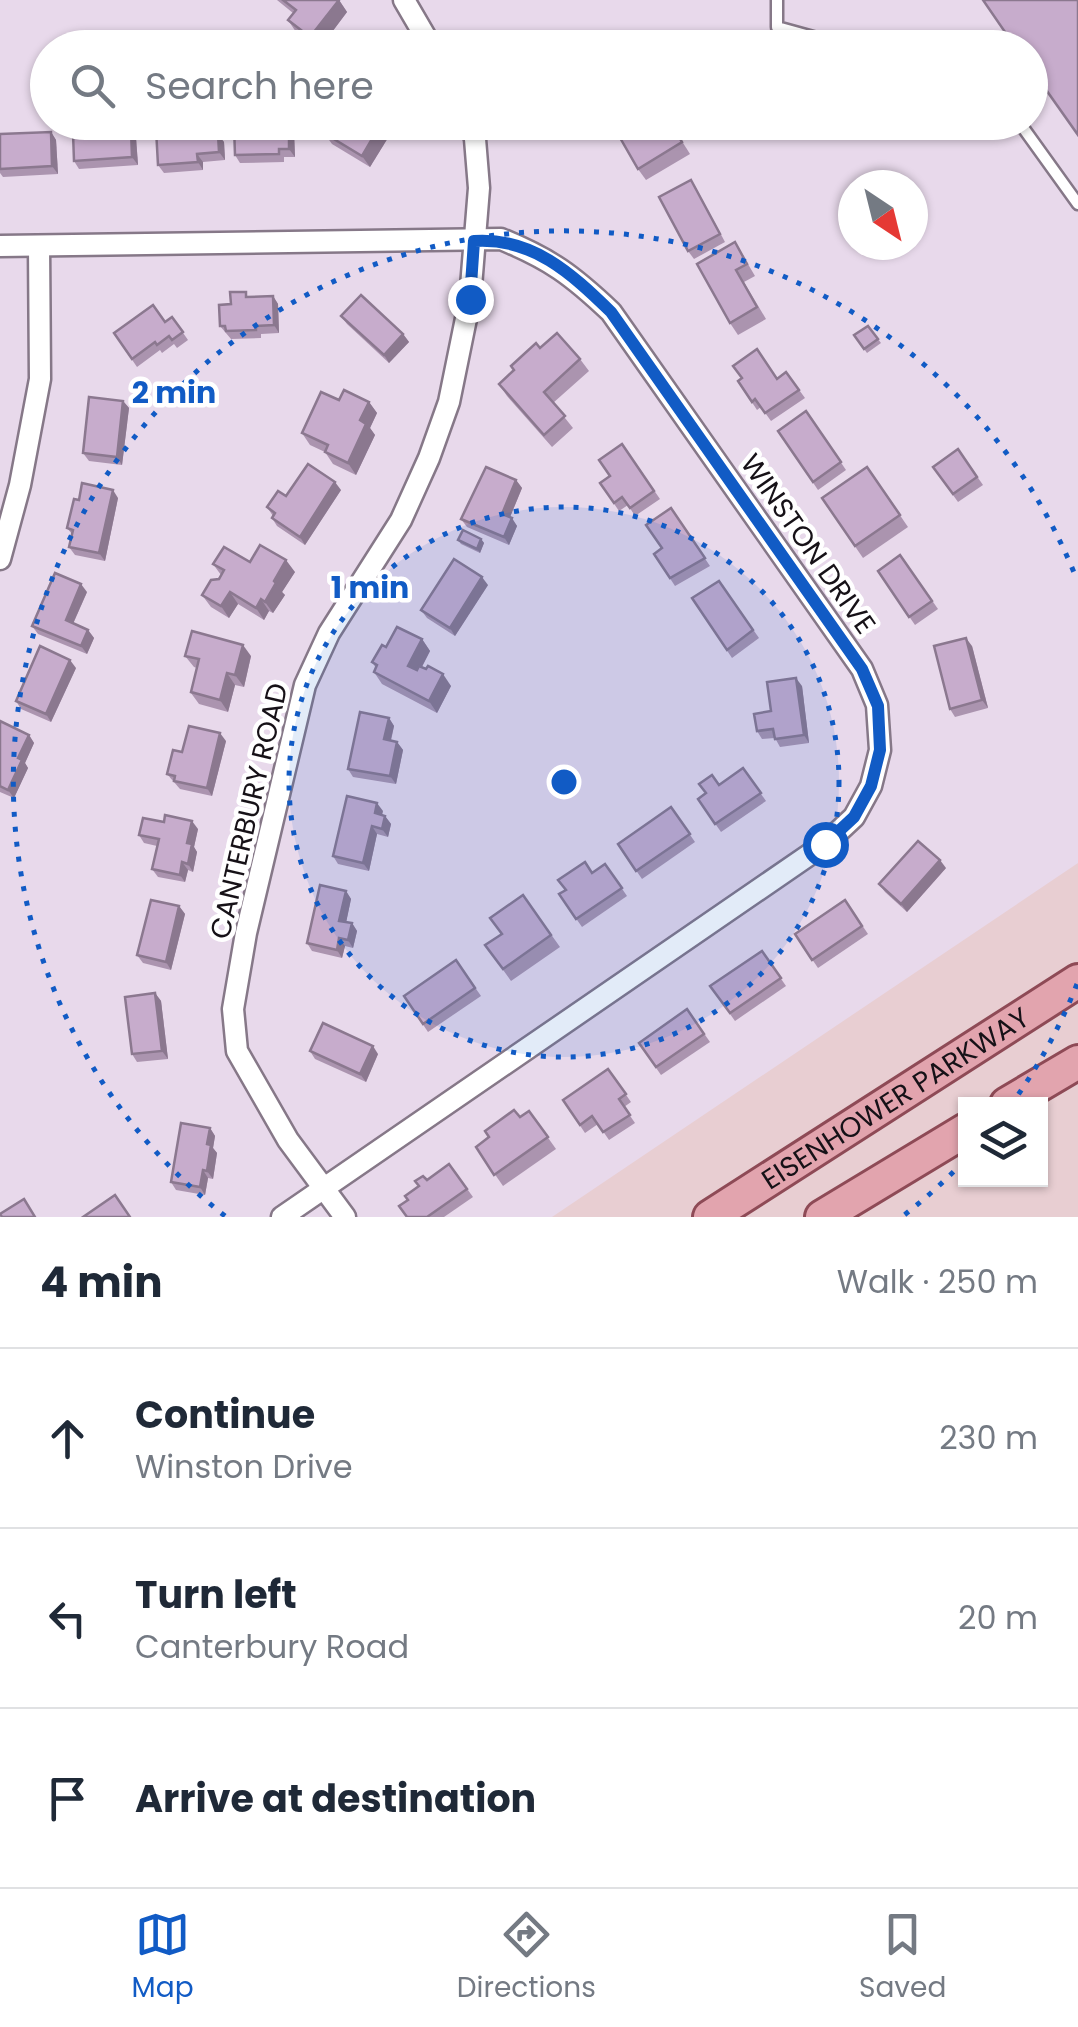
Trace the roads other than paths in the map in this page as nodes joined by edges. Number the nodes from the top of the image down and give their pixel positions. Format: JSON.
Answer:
{"nodes":[{"id":1,"x":404,"y":0,"type":"edge"},
{"id":2,"x":777,"y":0,"type":"edge"},
{"id":3,"x":422,"y":30,"type":"edge"},
{"id":4,"x":790,"y":30,"type":"edge"},
{"id":5,"x":475,"y":140,"type":"edge"},
{"id":6,"x":1032,"y":140,"type":"edge"},
{"id":7,"x":1078,"y":204,"type":"edge"},
{"id":8,"x":474,"y":241,"type":"junction"},
{"id":9,"x":0,"y":246,"type":"edge"},
{"id":10,"x":40,"y":246,"type":"junction"},
{"id":11,"x":0,"y":559,"type":"edge"},
{"id":12,"x":1078,"y":981,"type":"edge"},
{"id":13,"x":1078,"y":1062,"type":"edge"},
{"id":14,"x":1020,"y":1097,"type":"edge"},
{"id":15,"x":958,"y":1135,"type":"edge"},
{"id":16,"x":324,"y":1188,"type":"junction"},
{"id":17,"x":282,"y":1217,"type":"edge"},
{"id":18,"x":344,"y":1217,"type":"edge"},
{"id":19,"x":710,"y":1217,"type":"edge"},
{"id":20,"x":822,"y":1217,"type":"edge"}],
"edges":[{"from":1,"to":3,"type":"street"},
{"from":2,"to":4,"type":"lane"},
{"from":5,"to":8,"type":"street","name":"CANTERBURY ROAD"},
{"from":6,"to":7,"type":"lane"},
{"from":8,"to":10,"type":"street","name":"WINSTON DRIVE"},
{"from":8,"to":16,"type":"street","name":"CANTERBURY ROAD"},
{"from":8,"to":16,"type":"street","name":"WINSTON DRIVE"},
{"from":9,"to":10,"type":"street","name":"WINSTON DRIVE"},
{"from":10,"to":11,"type":"street"},
{"from":12,"to":19,"type":"main road","name":"EISENHOWER PARKWAY"},
{"from":13,"to":14,"type":"main road"},
{"from":15,"to":20,"type":"main road"},
{"from":16,"to":17,"type":"street","name":"WINSTON DRIVE"},
{"from":16,"to":18,"type":"street","name":"CANTERBURY ROAD"}]}
